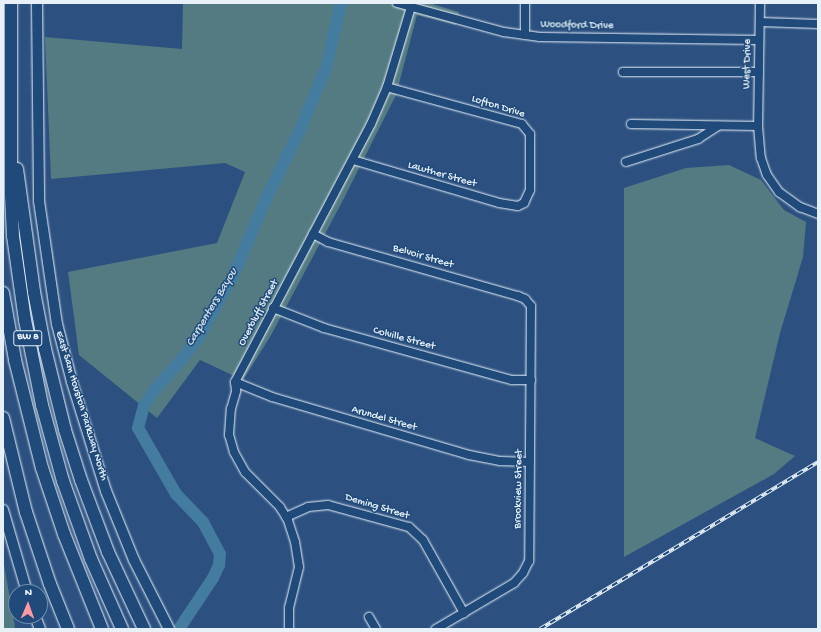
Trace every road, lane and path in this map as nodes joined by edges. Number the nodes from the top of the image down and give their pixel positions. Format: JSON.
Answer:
{"nodes":[{"id":1,"x":11,"y":3,"type":"edge"},
{"id":2,"x":36,"y":3,"type":"edge"},
{"id":3,"x":397,"y":3,"type":"edge"},
{"id":4,"x":525,"y":3,"type":"edge"},
{"id":5,"x":760,"y":3,"type":"edge"},
{"id":6,"x":410,"y":7,"type":"junction"},
{"id":7,"x":760,"y":22,"type":"junction"},
{"id":8,"x":818,"y":24,"type":"edge"},
{"id":9,"x":525,"y":35,"type":"junction"},
{"id":10,"x":759,"y":40,"type":"junction"},
{"id":11,"x":623,"y":72,"type":"dead end"},
{"id":12,"x":759,"y":72,"type":"junction"},
{"id":13,"x":10,"y":80,"type":"junction"},
{"id":14,"x":387,"y":87,"type":"junction"},
{"id":15,"x":631,"y":124,"type":"dead end"},
{"id":16,"x":718,"y":126,"type":"junction"},
{"id":17,"x":758,"y":126,"type":"junction"},
{"id":18,"x":353,"y":160,"type":"junction"},
{"id":19,"x":626,"y":162,"type":"dead end"},
{"id":20,"x":524,"y":203,"type":"joint"},
{"id":21,"x":818,"y":214,"type":"edge"},
{"id":22,"x":313,"y":234,"type":"junction"},
{"id":23,"x":3,"y":293,"type":"edge"},
{"id":24,"x":528,"y":301,"type":"joint"},
{"id":25,"x":273,"y":308,"type":"junction"},
{"id":26,"x":531,"y":380,"type":"junction"},
{"id":27,"x":235,"y":382,"type":"junction"},
{"id":28,"x":3,"y":418,"type":"edge"},
{"id":29,"x":530,"y":462,"type":"junction"},
{"id":30,"x":3,"y":510,"type":"edge"},
{"id":31,"x":286,"y":517,"type":"junction"},
{"id":32,"x":24,"y":584,"type":"edge"},
{"id":33,"x":464,"y":613,"type":"junction"},
{"id":34,"x":369,"y":617,"type":"dead end"},
{"id":35,"x":68,"y":629,"type":"edge"},
{"id":36,"x":102,"y":629,"type":"edge"},
{"id":37,"x":122,"y":629,"type":"edge"},
{"id":38,"x":144,"y":629,"type":"edge"},
{"id":39,"x":168,"y":629,"type":"edge"},
{"id":40,"x":289,"y":629,"type":"edge"},
{"id":41,"x":376,"y":629,"type":"edge"},
{"id":42,"x":436,"y":629,"type":"edge"}],
"edges":[{"from":1,"to":13,"type":"highway","number":"BW 8"},
{"from":2,"to":39,"type":"main road","name":"East Sam Houston Parkway North","number":"BW 8"},
{"from":3,"to":6,"type":"street","name":"Woodford Drive"},
{"from":4,"to":9,"type":"street"},
{"from":5,"to":7,"type":"street","name":"West Drive"},
{"from":6,"to":9,"type":"street","name":"Woodford Drive"},
{"from":6,"to":14,"type":"street","name":"Overbluff Street"},
{"from":7,"to":8,"type":"street"},
{"from":7,"to":10,"type":"street","name":"West Drive"},
{"from":9,"to":10,"type":"street","name":"Woodford Drive"},
{"from":10,"to":12,"type":"street","name":"West Drive"},
{"from":11,"to":12,"type":"street"},
{"from":12,"to":17,"type":"street","name":"West Drive"},
{"from":13,"to":37,"type":"highway","number":"BW 8"},
{"from":13,"to":38,"type":"highway"},
{"from":14,"to":18,"type":"street","name":"Overbluff Street"},
{"from":14,"to":20,"type":"street","name":"Lofton Drive"},
{"from":15,"to":16,"type":"street"},
{"from":16,"to":17,"type":"street"},
{"from":16,"to":19,"type":"street"},
{"from":17,"to":21,"type":"street","name":"West Drive"},
{"from":18,"to":20,"type":"street","name":"Lawther Street"},
{"from":18,"to":22,"type":"street","name":"Overbluff Street"},
{"from":22,"to":24,"type":"street","name":"Belvoir Street"},
{"from":22,"to":25,"type":"street","name":"Overbluff Street"},
{"from":23,"to":36,"type":"highway","number":"BW 8"},
{"from":24,"to":26,"type":"street","name":"Brookview Street"},
{"from":25,"to":26,"type":"street","name":"Colville Street"},
{"from":25,"to":27,"type":"street","name":"Overbluff Street"},
{"from":26,"to":29,"type":"street","name":"Brookview Street"},
{"from":27,"to":29,"type":"street","name":"Arundel Street"},
{"from":27,"to":31,"type":"street","name":"Overbluff Street"},
{"from":28,"to":35,"type":"highway"},
{"from":29,"to":33,"type":"street","name":"Brookview Street"},
{"from":30,"to":32,"type":"main road"},
{"from":31,"to":33,"type":"street","name":"Deming Street"},
{"from":31,"to":40,"type":"street","name":"Overbluff Street"},
{"from":33,"to":42,"type":"street","name":"Brookview Street"},
{"from":34,"to":41,"type":"street"}]}
